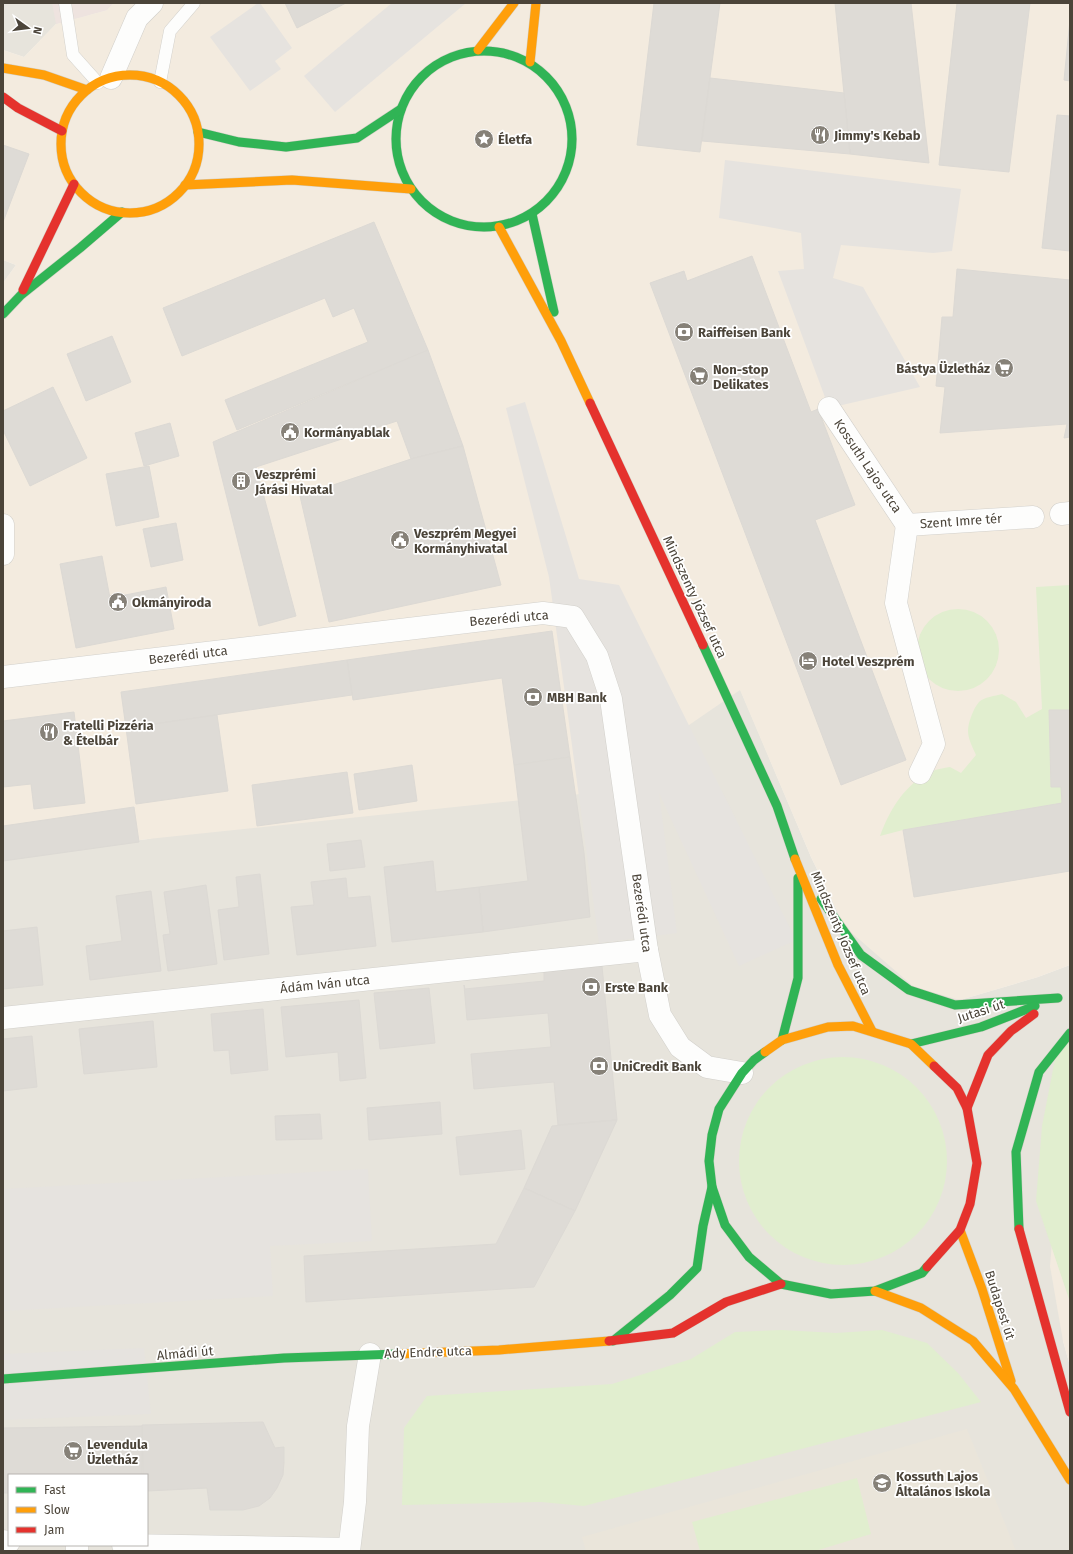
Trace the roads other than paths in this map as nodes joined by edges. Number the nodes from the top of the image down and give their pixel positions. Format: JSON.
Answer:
{"nodes":[{"id":1,"x":65,"y":3,"type":"edge"},
{"id":2,"x":152,"y":3,"type":"edge"},
{"id":3,"x":194,"y":3,"type":"edge"},
{"id":4,"x":514,"y":3,"type":"edge"},
{"id":5,"x":536,"y":3,"type":"edge"},
{"id":6,"x":478,"y":50,"type":"junction"},
{"id":7,"x":530,"y":62,"type":"junction"},
{"id":8,"x":3,"y":68,"type":"edge"},
{"id":9,"x":104,"y":80,"type":"junction"},
{"id":10,"x":160,"y":82,"type":"junction"},
{"id":11,"x":87,"y":90,"type":"junction"},
{"id":12,"x":3,"y":97,"type":"edge"},
{"id":13,"x":401,"y":109,"type":"junction"},
{"id":14,"x":62,"y":131,"type":"junction"},
{"id":15,"x":198,"y":132,"type":"junction"},
{"id":16,"x":74,"y":184,"type":"junction"},
{"id":17,"x":185,"y":185,"type":"junction"},
{"id":18,"x":410,"y":189,"type":"junction"},
{"id":19,"x":122,"y":212,"type":"junction"},
{"id":20,"x":532,"y":214,"type":"junction"},
{"id":21,"x":499,"y":227,"type":"junction"},
{"id":22,"x":21,"y":295,"type":"junction"},
{"id":23,"x":3,"y":314,"type":"edge"},
{"id":24,"x":561,"y":341,"type":"junction"},
{"id":25,"x":828,"y":408,"type":"dead end"},
{"id":26,"x":1033,"y":516,"type":"dead end"},
{"id":27,"x":3,"y":524,"type":"edge"},
{"id":28,"x":907,"y":525,"type":"junction"},
{"id":29,"x":3,"y":554,"type":"edge"},
{"id":30,"x":3,"y":677,"type":"edge"},
{"id":31,"x":920,"y":773,"type":"dead end"},
{"id":32,"x":798,"y":866,"type":"junction"},
{"id":33,"x":647,"y":950,"type":"junction"},
{"id":34,"x":1061,"y":997,"type":"junction"},
{"id":35,"x":3,"y":1018,"type":"edge"},
{"id":36,"x":872,"y":1031,"type":"junction"},
{"id":37,"x":1070,"y":1034,"type":"edge"},
{"id":38,"x":782,"y":1040,"type":"junction"},
{"id":39,"x":911,"y":1044,"type":"junction"},
{"id":40,"x":742,"y":1073,"type":"junction"},
{"id":41,"x":967,"y":1108,"type":"junction"},
{"id":42,"x":712,"y":1187,"type":"junction"},
{"id":43,"x":960,"y":1230,"type":"junction"},
{"id":44,"x":781,"y":1284,"type":"junction"},
{"id":45,"x":875,"y":1291,"type":"junction"},
{"id":46,"x":613,"y":1341,"type":"junction"},
{"id":47,"x":370,"y":1354,"type":"junction"},
{"id":48,"x":3,"y":1379,"type":"edge"},
{"id":49,"x":1014,"y":1389,"type":"junction"},
{"id":50,"x":1070,"y":1412,"type":"edge"},
{"id":51,"x":1070,"y":1480,"type":"edge"},
{"id":52,"x":148,"y":1546,"type":"edge"},
{"id":53,"x":349,"y":1550,"type":"edge"}],
"edges":[{"from":1,"to":9,"type":"lane"},
{"from":2,"to":9,"type":"street"},
{"from":3,"to":10,"type":"lane"},
{"from":4,"to":6,"type":"main road"},
{"from":5,"to":7,"type":"main road"},
{"from":6,"to":7,"type":"main road"},
{"from":6,"to":13,"type":"main road"},
{"from":7,"to":20,"type":"main road"},
{"from":8,"to":11,"type":"main road"},
{"from":9,"to":10,"type":"main road"},
{"from":9,"to":11,"type":"main road"},
{"from":10,"to":15,"type":"main road"},
{"from":11,"to":14,"type":"main road"},
{"from":12,"to":14,"type":"main road"},
{"from":13,"to":15,"type":"main road"},
{"from":13,"to":18,"type":"main road"},
{"from":14,"to":16,"type":"main road"},
{"from":15,"to":17,"type":"main road"},
{"from":16,"to":19,"type":"main road"},
{"from":16,"to":22,"type":"main road"},
{"from":17,"to":18,"type":"main road"},
{"from":17,"to":19,"type":"main road"},
{"from":18,"to":21,"type":"main road"},
{"from":19,"to":22,"type":"main road"},
{"from":20,"to":21,"type":"main road"},
{"from":20,"to":24,"type":"main road","name":"Mindszenty József utca"},
{"from":21,"to":24,"type":"main road","name":"Mindszenty József utca"},
{"from":22,"to":23,"type":"main road"},
{"from":24,"to":32,"type":"main road","name":"Mindszenty József utca"},
{"from":25,"to":28,"type":"street","name":"Kossuth Lajos utca"},
{"from":26,"to":28,"type":"street","name":"Szent Imre tér"},
{"from":27,"to":29,"type":"street"},
{"from":28,"to":31,"type":"street","name":"Szent Imre tér"},
{"from":30,"to":33,"type":"street","name":"Bezerédi utca"},
{"from":32,"to":34,"type":"main road"},
{"from":32,"to":36,"type":"main road","name":"Mindszenty József utca"},
{"from":32,"to":38,"type":"main road","name":"Mindszenty József utca"},
{"from":33,"to":35,"type":"street","name":"Ádám Iván utca"},
{"from":33,"to":40,"type":"street","name":"Bezerédi utca"},
{"from":34,"to":39,"type":"main road","name":"Jutasi út"},
{"from":34,"to":41,"type":"main road","name":"Jutasi út"},
{"from":36,"to":38,"type":"main road","name":"Budapest út"},
{"from":36,"to":39,"type":"main road","name":"Budapest út"},
{"from":37,"to":50,"type":"main road"},
{"from":38,"to":40,"type":"main road","name":"Budapest út"},
{"from":39,"to":41,"type":"main road","name":"Budapest út"},
{"from":40,"to":42,"type":"main road","name":"Budapest út"},
{"from":41,"to":43,"type":"main road","name":"Budapest út"},
{"from":42,"to":44,"type":"main road","name":"Budapest út"},
{"from":42,"to":46,"type":"main road"},
{"from":43,"to":45,"type":"main road","name":"Budapest út"},
{"from":43,"to":49,"type":"main road","name":"Budapest út"},
{"from":44,"to":45,"type":"main road","name":"Budapest út"},
{"from":44,"to":46,"type":"main road","name":"Ady Endre utca"},
{"from":45,"to":49,"type":"main road","name":"Budapest út"},
{"from":46,"to":47,"type":"main road","name":"Ady Endre utca"},
{"from":47,"to":48,"type":"main road","name":"Almádi út"},
{"from":47,"to":53,"type":"street","name":"Ady Endre utca"},
{"from":49,"to":51,"type":"main road","name":"Budapest út"},
{"from":52,"to":53,"type":"street"}]}
